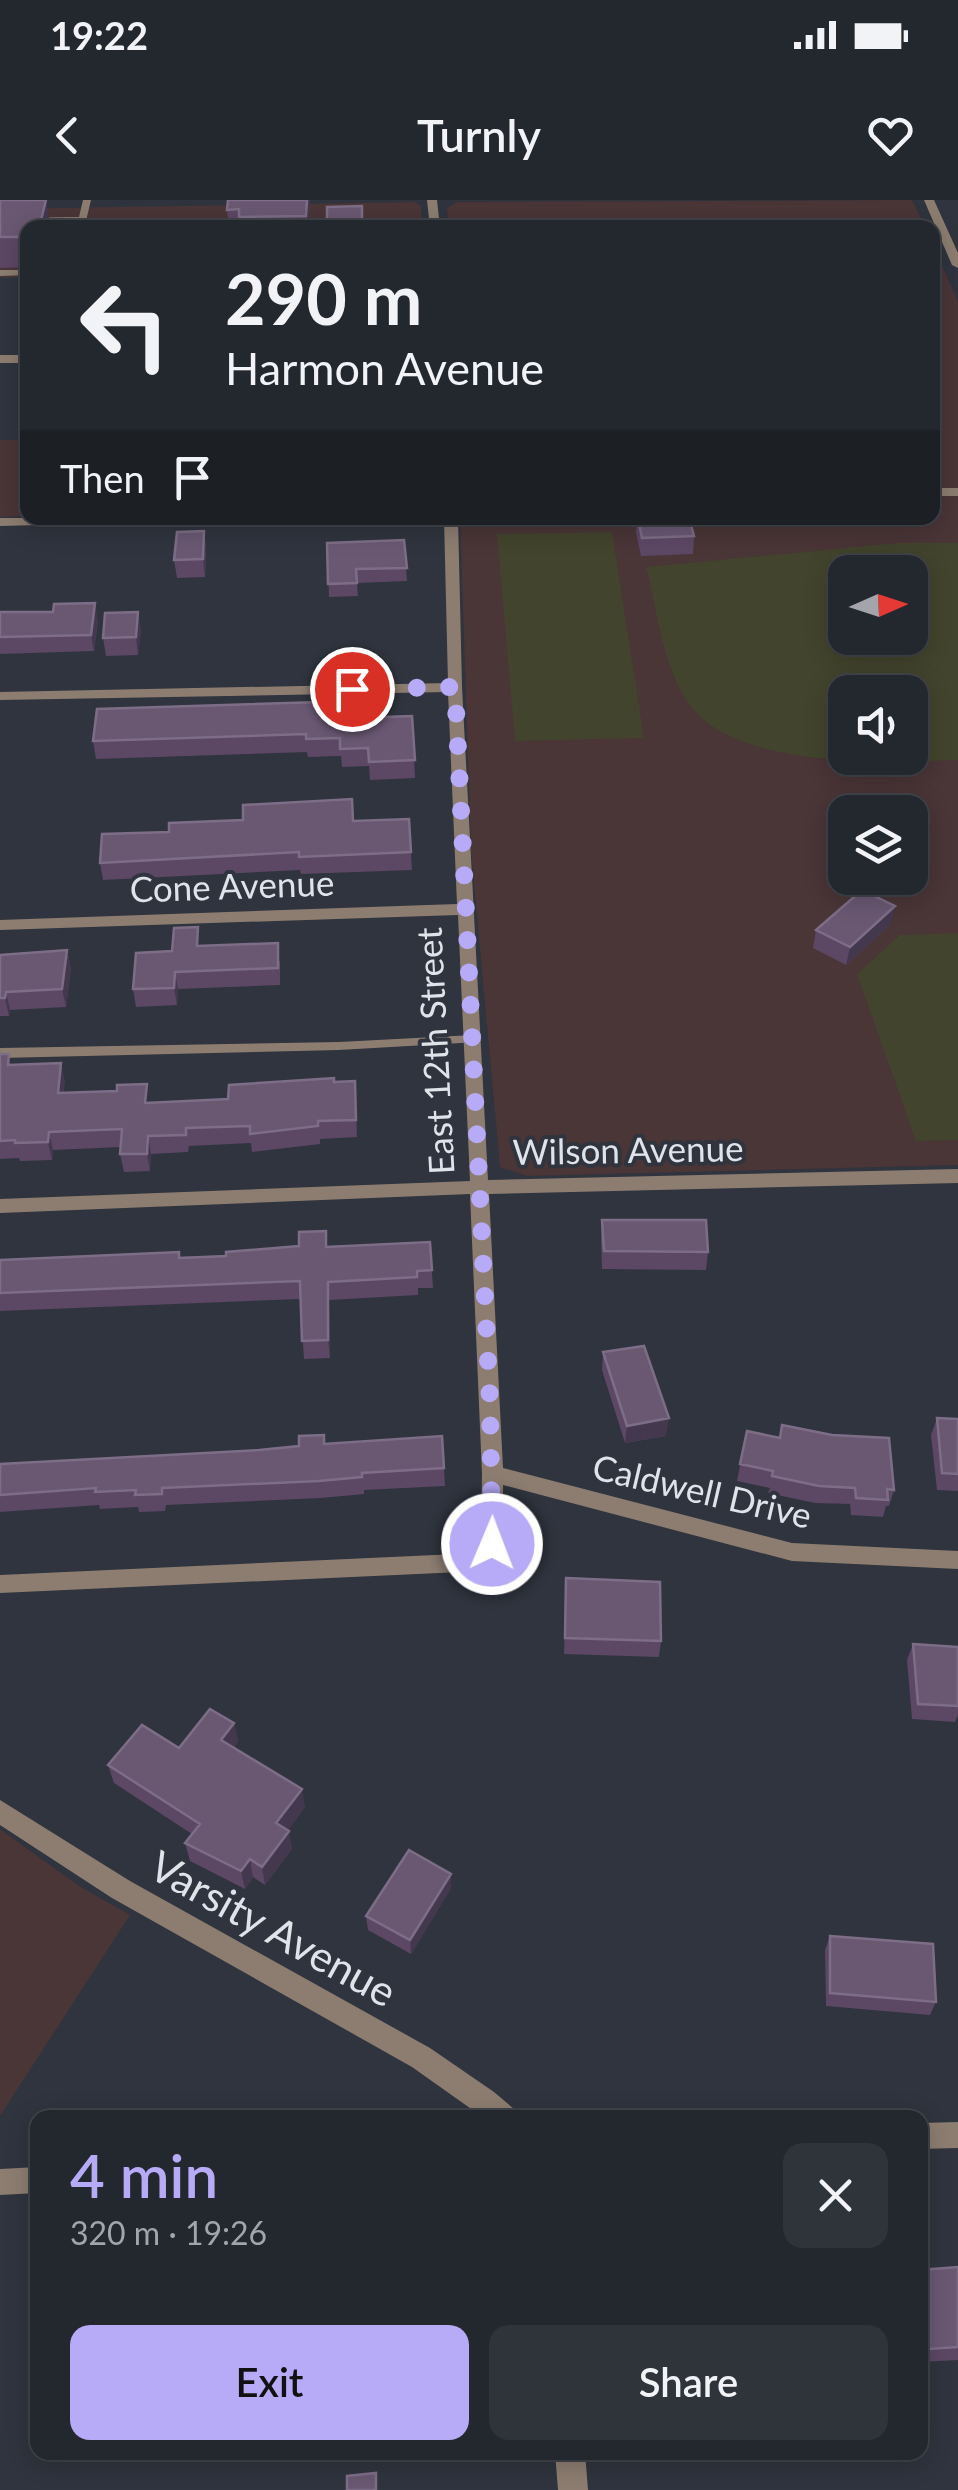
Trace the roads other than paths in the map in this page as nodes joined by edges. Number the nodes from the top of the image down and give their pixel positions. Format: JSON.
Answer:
{"nodes":[{"id":1,"x":940,"y":225,"type":"edge"},
{"id":2,"x":958,"y":265,"type":"edge"},
{"id":3,"x":451,"y":525,"type":"edge"},
{"id":4,"x":455,"y":687,"type":"junction"},
{"id":5,"x":0,"y":696,"type":"edge"},
{"id":6,"x":466,"y":909,"type":"junction"},
{"id":7,"x":0,"y":924,"type":"edge"},
{"id":8,"x":473,"y":1039,"type":"junction"},
{"id":9,"x":0,"y":1054,"type":"edge"},
{"id":10,"x":958,"y":1176,"type":"edge"},
{"id":11,"x":481,"y":1187,"type":"junction"},
{"id":12,"x":0,"y":1206,"type":"edge"},
{"id":13,"x":493,"y":1474,"type":"junction"},
{"id":14,"x":958,"y":1560,"type":"edge"},
{"id":15,"x":0,"y":1584,"type":"edge"},
{"id":16,"x":0,"y":1811,"type":"edge"},
{"id":17,"x":497,"y":2110,"type":"edge"},
{"id":18,"x":958,"y":2134,"type":"edge"},
{"id":19,"x":928,"y":2136,"type":"edge"},
{"id":20,"x":30,"y":2180,"type":"edge"},
{"id":21,"x":0,"y":2182,"type":"edge"},
{"id":22,"x":571,"y":2460,"type":"edge"},
{"id":23,"x":573,"y":2490,"type":"edge"}],
"edges":[{"from":1,"to":2,"type":"street"},
{"from":3,"to":4,"type":"street","name":"East 12th Street"},
{"from":4,"to":5,"type":"street"},
{"from":4,"to":6,"type":"street","name":"East 12th Street"},
{"from":6,"to":7,"type":"street","name":"Cone Avenue"},
{"from":6,"to":8,"type":"street","name":"East 12th Street"},
{"from":8,"to":9,"type":"lane"},
{"from":8,"to":11,"type":"street","name":"East 12th Street"},
{"from":10,"to":11,"type":"street","name":"Wilson Avenue"},
{"from":11,"to":12,"type":"street","name":"Wilson Avenue"},
{"from":11,"to":13,"type":"street","name":"East 12th Street"},
{"from":13,"to":14,"type":"street","name":"Caldwell Drive"},
{"from":13,"to":15,"type":"street","name":"East 12th Street"},
{"from":16,"to":17,"type":"street","name":"Varsity Avenue"},
{"from":18,"to":19,"type":"street"},
{"from":20,"to":21,"type":"street"},
{"from":22,"to":23,"type":"street"}]}
